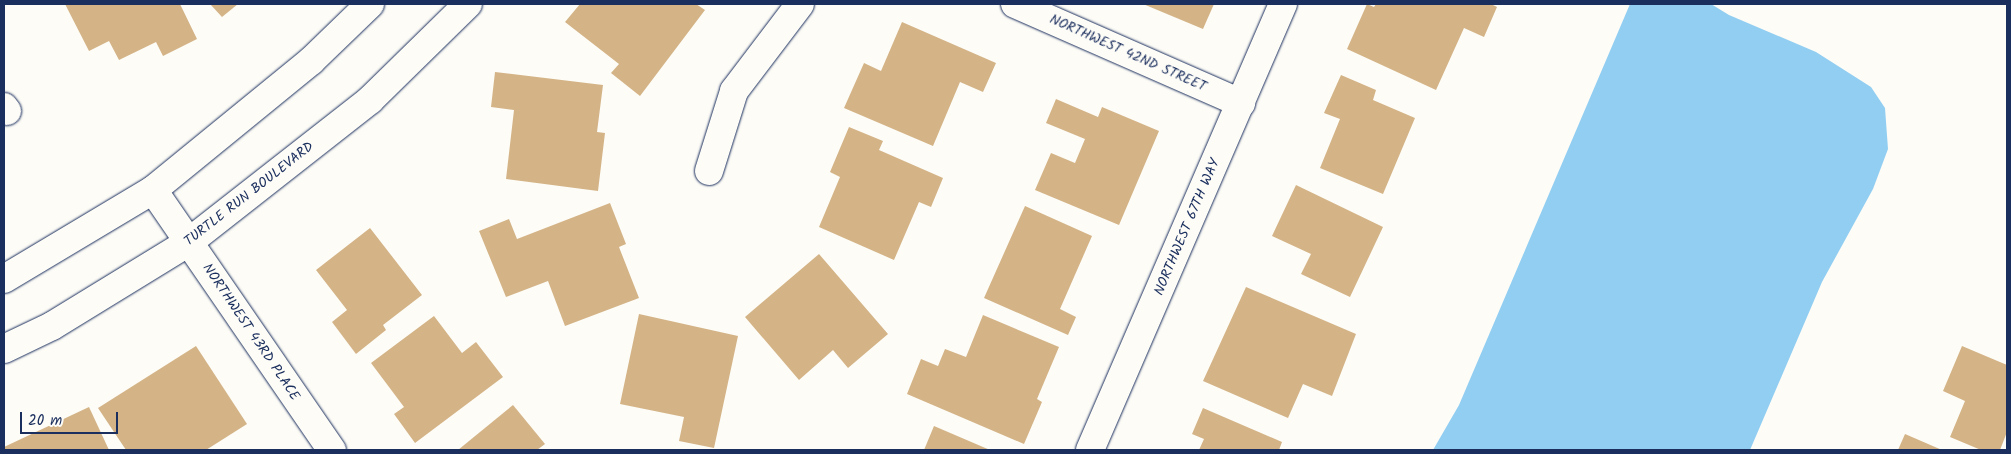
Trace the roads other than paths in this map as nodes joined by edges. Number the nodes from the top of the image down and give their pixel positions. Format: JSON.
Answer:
{"nodes":[{"id":1,"x":370,"y":4,"type":"edge"},
{"id":2,"x":468,"y":4,"type":"edge"},
{"id":3,"x":800,"y":4,"type":"edge"},
{"id":4,"x":1015,"y":4,"type":"edge"},
{"id":5,"x":1283,"y":4,"type":"edge"},
{"id":6,"x":1241,"y":103,"type":"junction"},
{"id":7,"x":710,"y":171,"type":"dead end"},
{"id":8,"x":153,"y":190,"type":"junction"},
{"id":9,"x":190,"y":242,"type":"junction"},
{"id":10,"x":4,"y":280,"type":"edge"},
{"id":11,"x":4,"y":349,"type":"edge"},
{"id":12,"x":332,"y":450,"type":"edge"},
{"id":13,"x":1090,"y":450,"type":"edge"}],
"edges":[{"from":1,"to":8,"type":"street"},
{"from":2,"to":9,"type":"street","name":"TURTLE RUN BOULEVARD"},
{"from":3,"to":7,"type":"street"},
{"from":4,"to":6,"type":"street","name":"NORTHWEST 42ND STREET"},
{"from":5,"to":6,"type":"street","name":"NORTHWEST 67TH WAY"},
{"from":6,"to":13,"type":"street","name":"NORTHWEST 67TH WAY"},
{"from":8,"to":9,"type":"street","name":"NORTHWEST 43RD PLACE"},
{"from":8,"to":10,"type":"street"},
{"from":9,"to":11,"type":"street","name":"TURTLE RUN BOULEVARD"},
{"from":9,"to":12,"type":"street","name":"NORTHWEST 43RD PLACE"}]}
